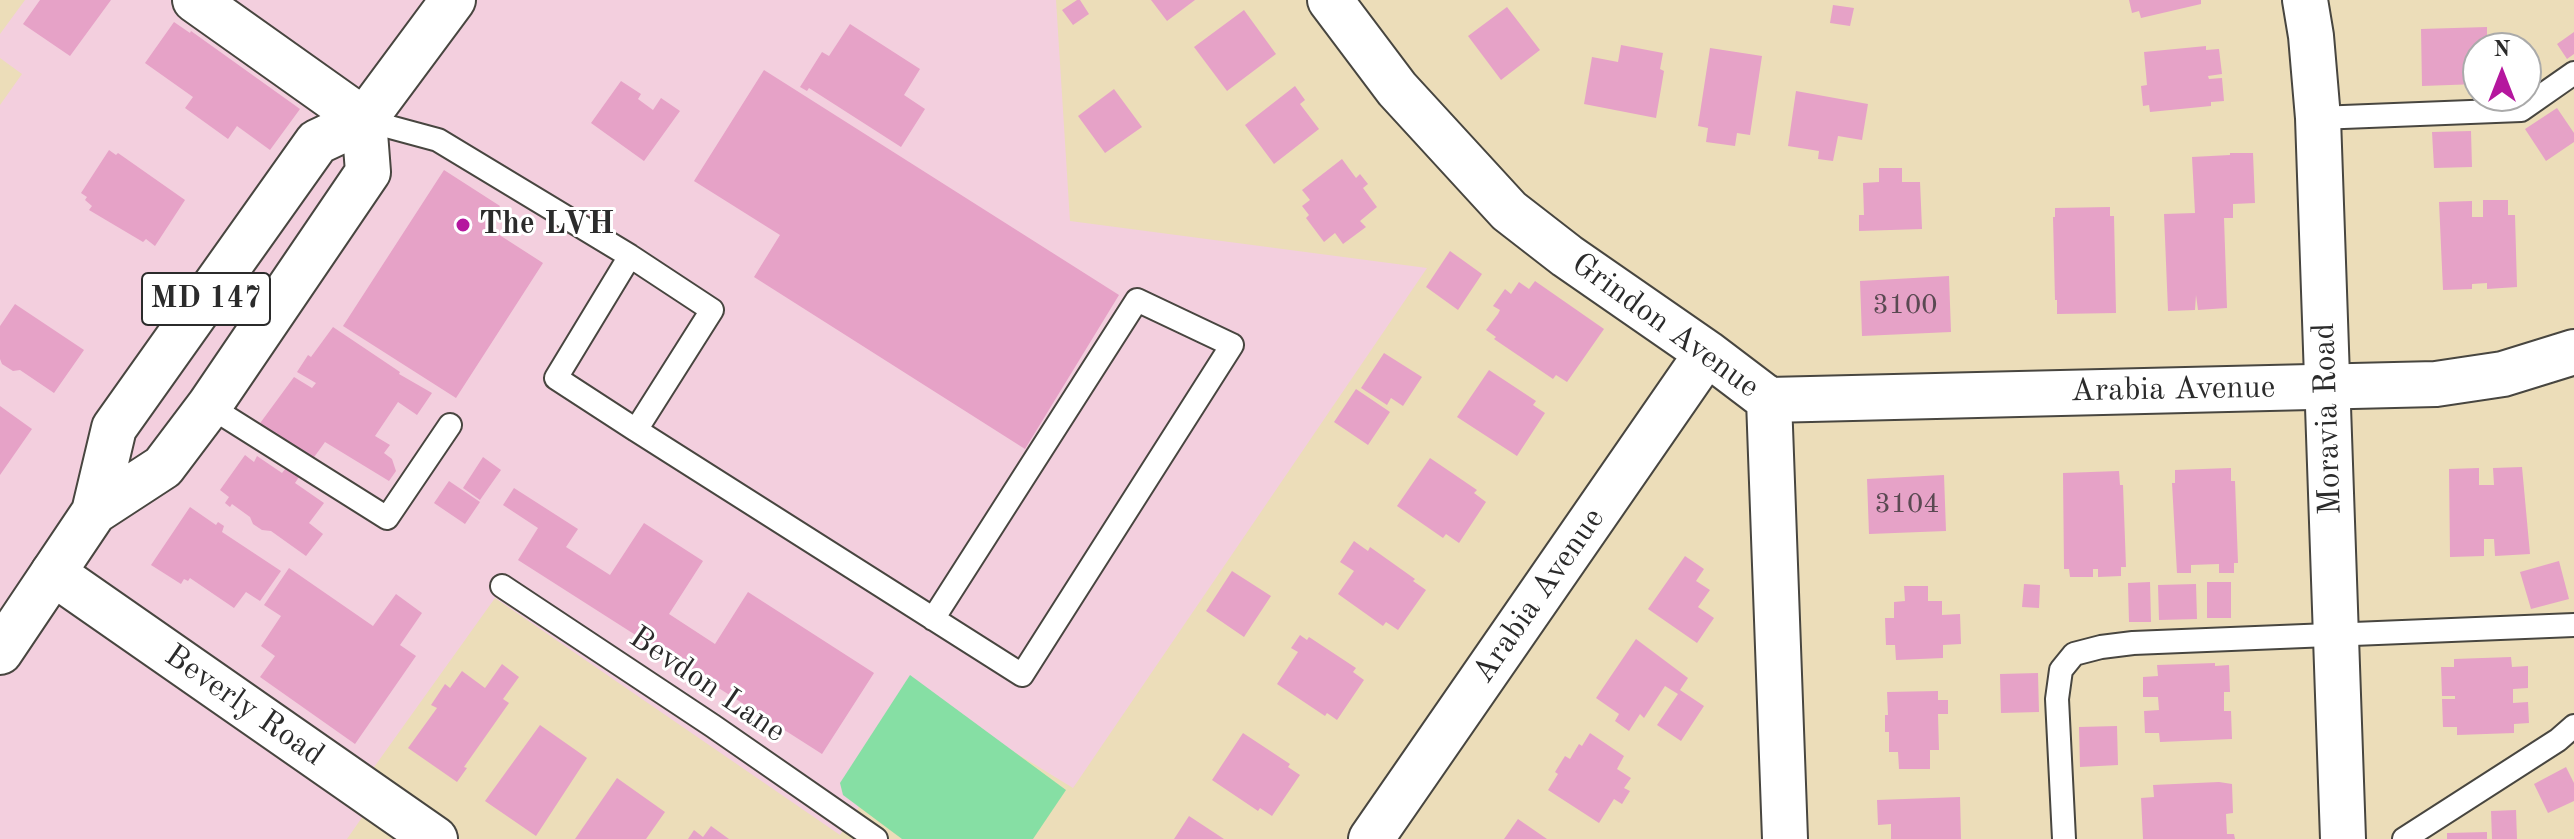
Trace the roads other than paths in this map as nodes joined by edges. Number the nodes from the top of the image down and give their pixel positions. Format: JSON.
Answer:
{"nodes":[{"id":1,"x":195,"y":0,"type":"edge"},
{"id":2,"x":453,"y":0,"type":"edge"},
{"id":3,"x":1330,"y":0,"type":"edge"},
{"id":4,"x":2305,"y":0,"type":"edge"},
{"id":5,"x":2574,"y":73,"type":"edge"},
{"id":6,"x":2318,"y":118,"type":"junction"},
{"id":7,"x":364,"y":120,"type":"junction"},
{"id":8,"x":630,"y":256,"type":"junction"},
{"id":9,"x":2574,"y":352,"type":"edge"},
{"id":10,"x":1707,"y":353,"type":"junction"},
{"id":11,"x":2327,"y":387,"type":"junction"},
{"id":12,"x":1769,"y":400,"type":"junction"},
{"id":13,"x":209,"y":406,"type":"junction"},
{"id":14,"x":450,"y":425,"type":"dead end"},
{"id":15,"x":636,"y":430,"type":"junction"},
{"id":16,"x":94,"y":512,"type":"junction"},
{"id":17,"x":53,"y":573,"type":"junction"},
{"id":18,"x":502,"y":586,"type":"dead end"},
{"id":19,"x":933,"y":619,"type":"junction"},
{"id":20,"x":2574,"y":625,"type":"edge"},
{"id":21,"x":2336,"y":635,"type":"junction"},
{"id":22,"x":0,"y":652,"type":"edge"},
{"id":23,"x":2574,"y":726,"type":"edge"},
{"id":24,"x":435,"y":839,"type":"edge"},
{"id":25,"x":876,"y":839,"type":"edge"},
{"id":26,"x":1371,"y":839,"type":"edge"},
{"id":27,"x":1785,"y":839,"type":"edge"},
{"id":28,"x":2064,"y":839,"type":"edge"},
{"id":29,"x":2343,"y":839,"type":"edge"},
{"id":30,"x":2404,"y":839,"type":"edge"}],
"edges":[{"from":1,"to":7,"type":"street"},
{"from":2,"to":7,"type":"street","number":"MD 147"},
{"from":3,"to":10,"type":"street","name":"Grindon Avenue"},
{"from":4,"to":6,"type":"street","name":"Moravia Road"},
{"from":5,"to":6,"type":"lane"},
{"from":6,"to":11,"type":"street","name":"Moravia Road"},
{"from":7,"to":8,"type":"lane"},
{"from":7,"to":13,"type":"street","number":"MD 147"},
{"from":7,"to":16,"type":"street","number":"MD 147"},
{"from":8,"to":15,"type":"lane"},
{"from":8,"to":15,"type":"lane"},
{"from":9,"to":11,"type":"street","name":"Arabia Avenue"},
{"from":10,"to":12,"type":"street","name":"Grindon Avenue"},
{"from":10,"to":26,"type":"street","name":"Arabia Avenue"},
{"from":11,"to":12,"type":"street","name":"Arabia Avenue"},
{"from":11,"to":21,"type":"street","name":"Moravia Road"},
{"from":12,"to":27,"type":"street","name":"Grindon Avenue"},
{"from":13,"to":14,"type":"lane"},
{"from":13,"to":16,"type":"street","number":"MD 147"},
{"from":15,"to":19,"type":"lane"},
{"from":16,"to":17,"type":"street","number":"MD 147"},
{"from":17,"to":22,"type":"street","number":"MD 147"},
{"from":17,"to":24,"type":"street","name":"Beverly Road"},
{"from":18,"to":25,"type":"lane","name":"Bevdon Lane"},
{"from":19,"to":19,"type":"lane"},
{"from":20,"to":21,"type":"lane"},
{"from":21,"to":28,"type":"lane"},
{"from":21,"to":29,"type":"street","name":"Moravia Road"},
{"from":23,"to":30,"type":"lane"}]}
